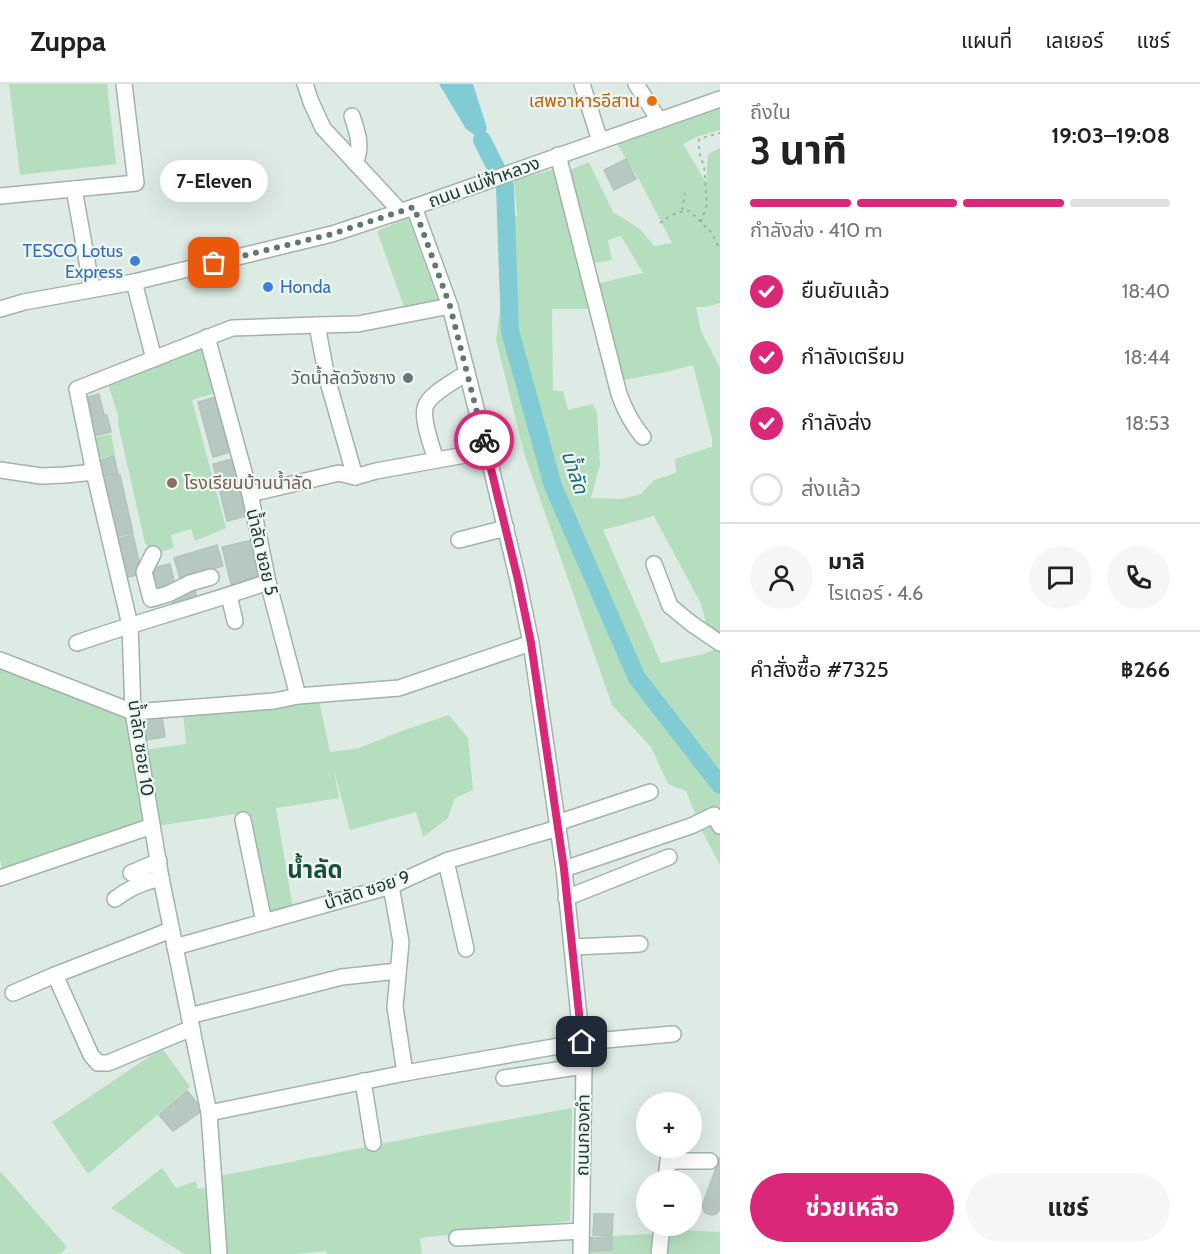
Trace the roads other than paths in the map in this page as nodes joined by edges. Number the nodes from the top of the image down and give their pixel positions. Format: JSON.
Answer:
{"nodes":[{"id":1,"x":124,"y":84,"type":"edge"},
{"id":2,"x":305,"y":84,"type":"edge"},
{"id":3,"x":582,"y":84,"type":"edge"},
{"id":4,"x":636,"y":84,"type":"edge"},
{"id":5,"x":720,"y":99,"type":"edge"},
{"id":6,"x":352,"y":116,"type":"dead end"},
{"id":7,"x":659,"y":120,"type":"junction"},
{"id":8,"x":600,"y":141,"type":"junction"},
{"id":9,"x":558,"y":155,"type":"junction"},
{"id":10,"x":356,"y":163,"type":"junction"},
{"id":11,"x":74,"y":189,"type":"junction"},
{"id":12,"x":0,"y":196,"type":"edge"},
{"id":13,"x":407,"y":209,"type":"junction"},
{"id":14,"x":134,"y":282,"type":"junction"},
{"id":15,"x":92,"y":289,"type":"junction"},
{"id":16,"x":450,"y":306,"type":"junction"},
{"id":17,"x":0,"y":309,"type":"edge"},
{"id":18,"x":317,"y":325,"type":"junction"},
{"id":19,"x":207,"y":337,"type":"junction"},
{"id":20,"x":154,"y":358,"type":"junction"},
{"id":21,"x":460,"y":377,"type":"dead end"},
{"id":22,"x":643,"y":437,"type":"dead end"},
{"id":23,"x":487,"y":451,"type":"junction"},
{"id":24,"x":436,"y":460,"type":"junction"},
{"id":25,"x":0,"y":470,"type":"edge"},
{"id":26,"x":94,"y":472,"type":"junction"},
{"id":27,"x":355,"y":477,"type":"junction"},
{"id":28,"x":250,"y":494,"type":"junction"},
{"id":29,"x":506,"y":528,"type":"junction"},
{"id":30,"x":459,"y":540,"type":"dead end"},
{"id":31,"x":153,"y":554,"type":"dead end"},
{"id":32,"x":654,"y":564,"type":"dead end"},
{"id":33,"x":211,"y":578,"type":"dead end"},
{"id":34,"x":268,"y":582,"type":"junction"},
{"id":35,"x":229,"y":596,"type":"junction"},
{"id":36,"x":235,"y":621,"type":"dead end"},
{"id":37,"x":130,"y":625,"type":"junction"},
{"id":38,"x":77,"y":643,"type":"dead end"},
{"id":39,"x":531,"y":643,"type":"junction"},
{"id":40,"x":720,"y":643,"type":"edge"},
{"id":41,"x":0,"y":660,"type":"edge"},
{"id":42,"x":298,"y":696,"type":"junction"},
{"id":43,"x":134,"y":712,"type":"junction"},
{"id":44,"x":650,"y":792,"type":"dead end"},
{"id":45,"x":243,"y":820,"type":"dead end"},
{"id":46,"x":152,"y":825,"type":"junction"},
{"id":47,"x":558,"y":826,"type":"junction"},
{"id":48,"x":720,"y":826,"type":"edge"},
{"id":49,"x":669,"y":857,"type":"dead end"},
{"id":50,"x":159,"y":861,"type":"junction"},
{"id":51,"x":446,"y":861,"type":"junction"},
{"id":52,"x":564,"y":869,"type":"junction"},
{"id":53,"x":131,"y":873,"type":"dead end"},
{"id":54,"x":0,"y":878,"type":"edge"},
{"id":55,"x":161,"y":878,"type":"junction"},
{"id":56,"x":391,"y":886,"type":"junction"},
{"id":57,"x":566,"y":898,"type":"junction"},
{"id":58,"x":115,"y":899,"type":"dead end"},
{"id":59,"x":264,"y":922,"type":"junction"},
{"id":60,"x":171,"y":930,"type":"junction"},
{"id":61,"x":640,"y":944,"type":"dead end"},
{"id":62,"x":175,"y":947,"type":"junction"},
{"id":63,"x":573,"y":947,"type":"junction"},
{"id":64,"x":466,"y":950,"type":"dead end"},
{"id":65,"x":398,"y":971,"type":"junction"},
{"id":66,"x":55,"y":975,"type":"junction"},
{"id":67,"x":13,"y":993,"type":"dead end"},
{"id":68,"x":190,"y":1022,"type":"junction"},
{"id":69,"x":673,"y":1034,"type":"dead end"},
{"id":70,"x":582,"y":1042,"type":"junction"},
{"id":71,"x":584,"y":1065,"type":"junction"},
{"id":72,"x":405,"y":1072,"type":"junction"},
{"id":73,"x":504,"y":1078,"type":"dead end"},
{"id":74,"x":363,"y":1081,"type":"junction"},
{"id":75,"x":209,"y":1113,"type":"junction"},
{"id":76,"x":373,"y":1143,"type":"dead end"},
{"id":77,"x":710,"y":1161,"type":"dead end"},
{"id":78,"x":667,"y":1170,"type":"edge"},
{"id":79,"x":581,"y":1231,"type":"junction"},
{"id":80,"x":661,"y":1236,"type":"edge"},
{"id":81,"x":457,"y":1238,"type":"dead end"},
{"id":82,"x":219,"y":1254,"type":"edge"},
{"id":83,"x":581,"y":1254,"type":"edge"},
{"id":84,"x":659,"y":1254,"type":"edge"}],
"edges":[{"from":1,"to":11,"type":"street"},
{"from":2,"to":10,"type":"street"},
{"from":3,"to":8,"type":"street"},
{"from":4,"to":7,"type":"street"},
{"from":5,"to":7,"type":"street","name":"ถนน แม่ฟ้าหลวง"},
{"from":6,"to":10,"type":"street"},
{"from":7,"to":8,"type":"street","name":"ถนน แม่ฟ้าหลวง"},
{"from":8,"to":9,"type":"street","name":"ถนน แม่ฟ้าหลวง"},
{"from":9,"to":13,"type":"street","name":"ถนน แม่ฟ้าหลวง"},
{"from":9,"to":22,"type":"street"},
{"from":10,"to":13,"type":"street"},
{"from":11,"to":12,"type":"street"},
{"from":11,"to":15,"type":"street"},
{"from":13,"to":14,"type":"street","name":"ถนน แม่ฟ้าหลวง"},
{"from":13,"to":16,"type":"street","name":"ถนนกองคำ"},
{"from":14,"to":15,"type":"street","name":"ถนน แม่ฟ้าหลวง"},
{"from":14,"to":20,"type":"street"},
{"from":15,"to":17,"type":"street","name":"ถนน แม่ฟ้าหลวง"},
{"from":16,"to":18,"type":"street","name":"น้ำลัด ซอย 10"},
{"from":16,"to":23,"type":"street","name":"ถนนกองคำ"},
{"from":18,"to":19,"type":"street","name":"น้ำลัด ซอย 10"},
{"from":18,"to":27,"type":"street"},
{"from":19,"to":20,"type":"street","name":"น้ำลัด ซอย 10"},
{"from":19,"to":28,"type":"street","name":"น้ำลัด ซอย 5"},
{"from":20,"to":26,"type":"street","name":"น้ำลัด ซอย 10"},
{"from":21,"to":24,"type":"street"},
{"from":23,"to":24,"type":"street"},
{"from":23,"to":29,"type":"street","name":"ถนนกองคำ"},
{"from":24,"to":27,"type":"street"},
{"from":25,"to":26,"type":"street"},
{"from":26,"to":37,"type":"street","name":"น้ำลัด ซอย 10"},
{"from":27,"to":28,"type":"street"},
{"from":28,"to":34,"type":"street","name":"น้ำลัด ซอย 5"},
{"from":29,"to":30,"type":"street"},
{"from":29,"to":39,"type":"street","name":"ถนนกองคำ"},
{"from":31,"to":33,"type":"street"},
{"from":32,"to":40,"type":"street"},
{"from":34,"to":35,"type":"street"},
{"from":34,"to":42,"type":"street","name":"น้ำลัด ซอย 5"},
{"from":35,"to":36,"type":"street"},
{"from":35,"to":37,"type":"street"},
{"from":37,"to":38,"type":"street"},
{"from":37,"to":43,"type":"street","name":"น้ำลัด ซอย 10"},
{"from":39,"to":42,"type":"street"},
{"from":39,"to":47,"type":"street","name":"ถนนกองคำ"},
{"from":41,"to":43,"type":"street"},
{"from":42,"to":43,"type":"street"},
{"from":43,"to":46,"type":"street","name":"น้ำลัด ซอย 10"},
{"from":44,"to":47,"type":"street","name":"น้ำลัด ซอย 9"},
{"from":45,"to":59,"type":"street"},
{"from":46,"to":50,"type":"street","name":"น้ำลัด ซอย 10"},
{"from":46,"to":54,"type":"street"},
{"from":47,"to":51,"type":"street","name":"น้ำลัด ซอย 9"},
{"from":47,"to":52,"type":"street","name":"ถนนกองคำ"},
{"from":48,"to":52,"type":"street"},
{"from":49,"to":57,"type":"street"},
{"from":50,"to":53,"type":"street"},
{"from":50,"to":55,"type":"street","name":"น้ำลัด ซอย 10"},
{"from":51,"to":56,"type":"street","name":"น้ำลัด ซอย 9"},
{"from":51,"to":64,"type":"street"},
{"from":52,"to":57,"type":"street","name":"ถนนกองคำ"},
{"from":55,"to":58,"type":"street"},
{"from":55,"to":60,"type":"street","name":"น้ำลัด ซอย 10"},
{"from":56,"to":59,"type":"street","name":"น้ำลัด ซอย 9"},
{"from":56,"to":65,"type":"street"},
{"from":57,"to":63,"type":"street","name":"ถนนกองคำ"},
{"from":59,"to":62,"type":"street","name":"น้ำลัด ซอย 9"},
{"from":60,"to":62,"type":"street","name":"น้ำลัด ซอย 10"},
{"from":60,"to":66,"type":"street"},
{"from":61,"to":63,"type":"street"},
{"from":62,"to":68,"type":"street","name":"น้ำลัด ซอย 10"},
{"from":63,"to":70,"type":"street","name":"ถนนกองคำ"},
{"from":65,"to":68,"type":"street"},
{"from":65,"to":72,"type":"street"},
{"from":66,"to":67,"type":"street"},
{"from":66,"to":68,"type":"street"},
{"from":68,"to":75,"type":"street","name":"น้ำลัด ซอย 10"},
{"from":69,"to":70,"type":"street"},
{"from":70,"to":71,"type":"street","name":"ถนนกองคำ"},
{"from":70,"to":72,"type":"street"},
{"from":71,"to":73,"type":"street"},
{"from":71,"to":79,"type":"street","name":"ถนนกองคำ"},
{"from":72,"to":74,"type":"street"},
{"from":74,"to":75,"type":"street"},
{"from":74,"to":76,"type":"street"},
{"from":75,"to":82,"type":"street","name":"น้ำลัด ซอย 10"},
{"from":77,"to":78,"type":"street"},
{"from":79,"to":81,"type":"street"},
{"from":79,"to":83,"type":"street","name":"ถนนกองคำ"},
{"from":80,"to":84,"type":"street"}]}
